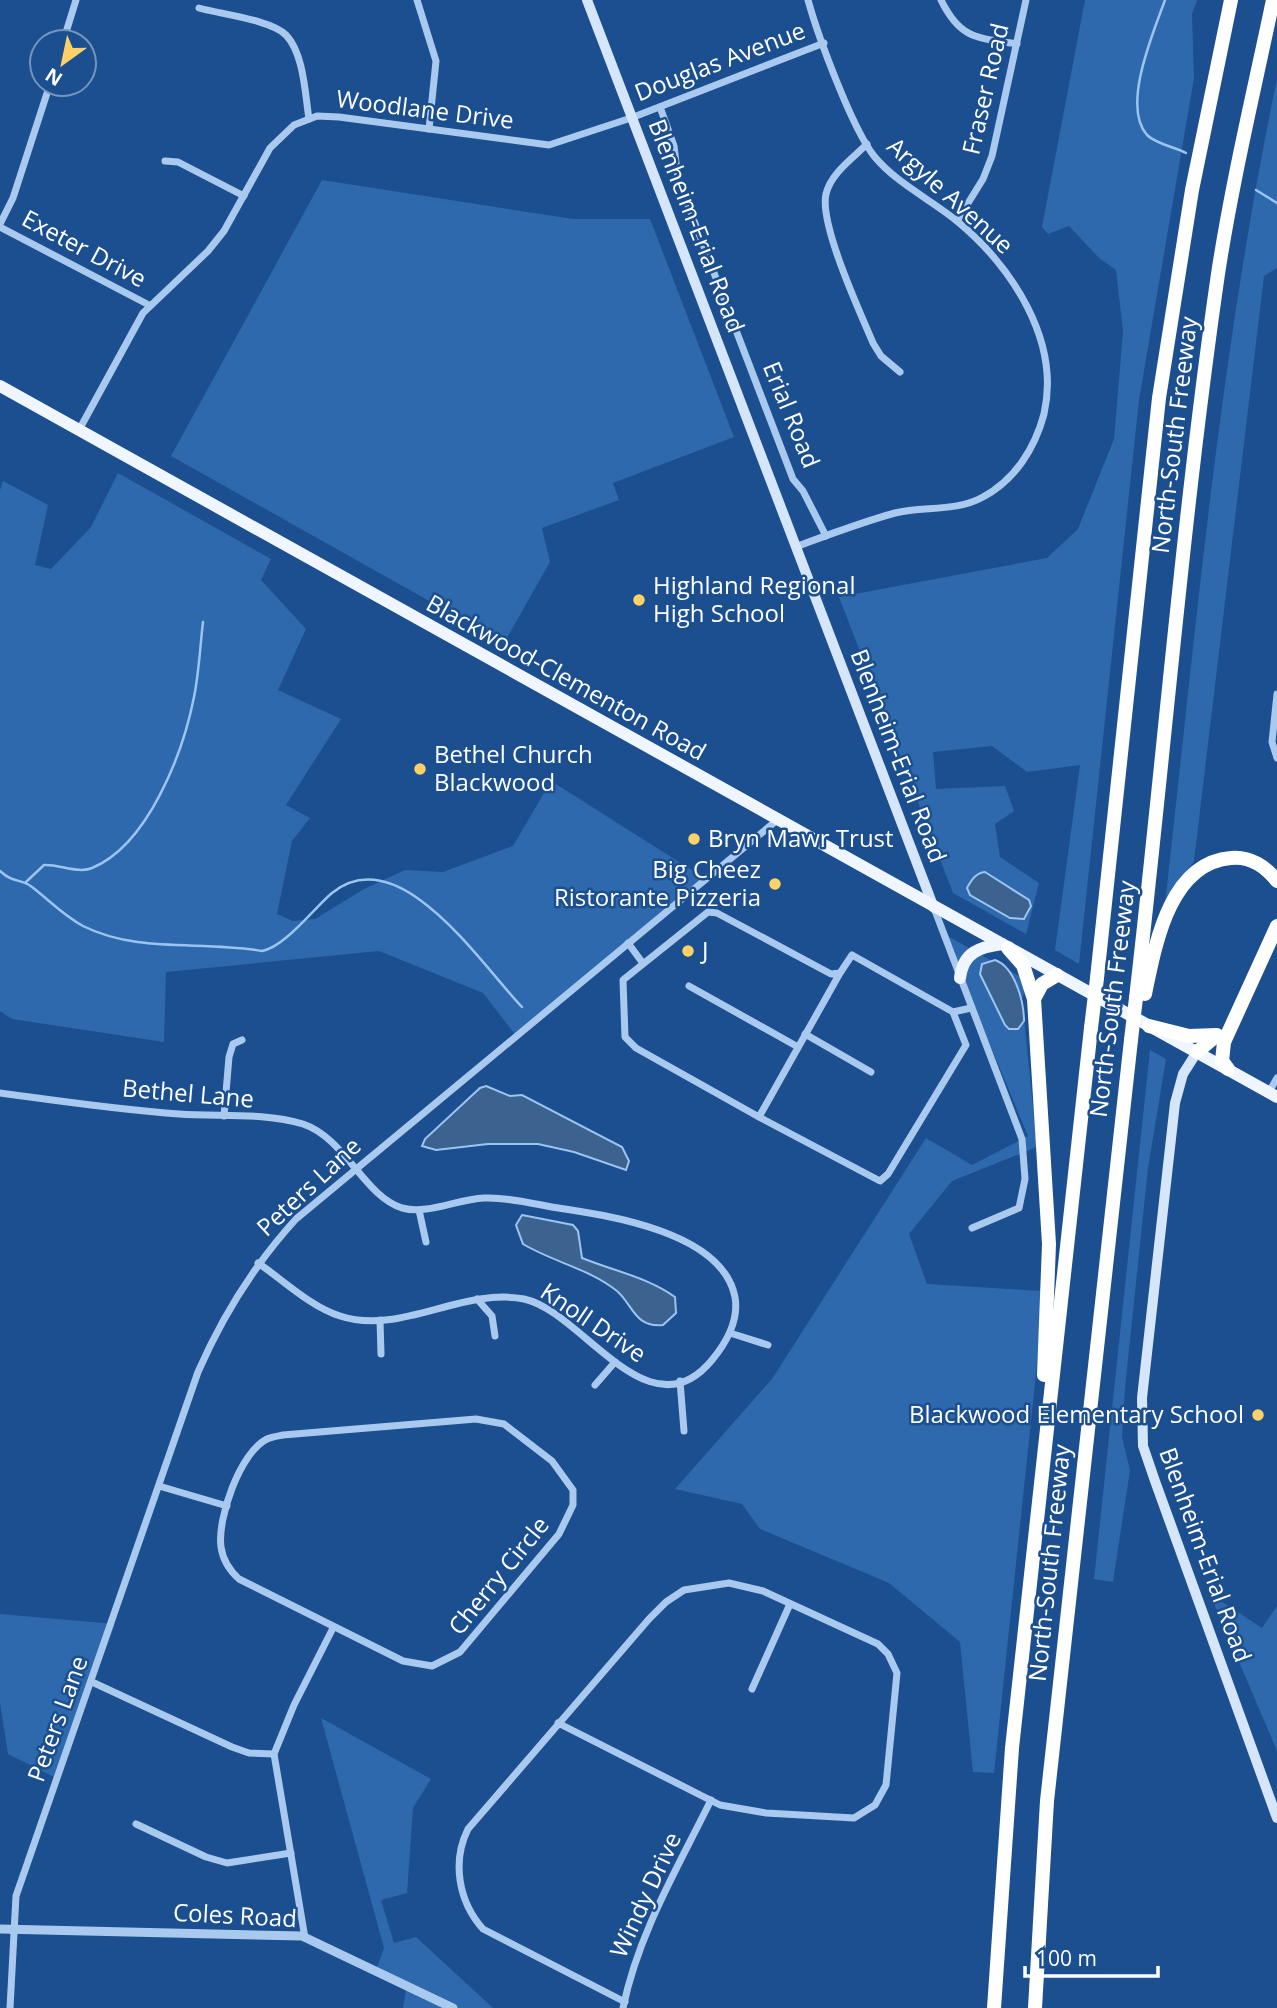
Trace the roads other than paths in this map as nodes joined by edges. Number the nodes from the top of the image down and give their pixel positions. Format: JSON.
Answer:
{"nodes":[{"id":1,"x":76,"y":0,"type":"edge"},
{"id":2,"x":417,"y":0,"type":"edge"},
{"id":3,"x":587,"y":0,"type":"edge"},
{"id":4,"x":808,"y":0,"type":"edge"},
{"id":5,"x":941,"y":0,"type":"edge"},
{"id":6,"x":1026,"y":0,"type":"edge"},
{"id":7,"x":1231,"y":0,"type":"edge"},
{"id":8,"x":1273,"y":0,"type":"edge"},
{"id":9,"x":199,"y":8,"type":"dead end"},
{"id":10,"x":67,"y":28,"type":"edge"},
{"id":11,"x":824,"y":43,"type":"junction"},
{"id":12,"x":1017,"y":44,"type":"junction"},
{"id":13,"x":45,"y":98,"type":"edge"},
{"id":14,"x":660,"y":107,"type":"junction"},
{"id":15,"x":631,"y":118,"type":"junction"},
{"id":16,"x":309,"y":119,"type":"junction"},
{"id":17,"x":429,"y":129,"type":"junction"},
{"id":18,"x":867,"y":145,"type":"junction"},
{"id":19,"x":165,"y":161,"type":"dead end"},
{"id":20,"x":244,"y":196,"type":"junction"},
{"id":21,"x":957,"y":221,"type":"junction"},
{"id":22,"x":0,"y":225,"type":"edge"},
{"id":23,"x":149,"y":305,"type":"junction"},
{"id":24,"x":900,"y":372,"type":"dead end"},
{"id":25,"x":0,"y":386,"type":"edge"},
{"id":26,"x":79,"y":430,"type":"junction"},
{"id":27,"x":826,"y":536,"type":"junction"},
{"id":28,"x":795,"y":548,"type":"junction"},
{"id":29,"x":1277,"y":694,"type":"edge"},
{"id":30,"x":1277,"y":758,"type":"edge"},
{"id":31,"x":776,"y":821,"type":"junction"},
{"id":32,"x":1277,"y":881,"type":"edge"},
{"id":33,"x":934,"y":908,"type":"junction"},
{"id":34,"x":1277,"y":926,"type":"edge"},
{"id":35,"x":628,"y":943,"type":"junction"},
{"id":36,"x":1005,"y":946,"type":"junction"},
{"id":37,"x":642,"y":962,"type":"junction"},
{"id":38,"x":840,"y":973,"type":"junction"},
{"id":39,"x":1057,"y":975,"type":"junction"},
{"id":40,"x":960,"y":978,"type":"junction"},
{"id":41,"x":689,"y":986,"type":"dead end"},
{"id":42,"x":1034,"y":999,"type":"junction"},
{"id":43,"x":1139,"y":1000,"type":"junction"},
{"id":44,"x":971,"y":1008,"type":"junction"},
{"id":45,"x":953,"y":1012,"type":"junction"},
{"id":46,"x":1233,"y":1021,"type":"junction"},
{"id":47,"x":1149,"y":1026,"type":"junction"},
{"id":48,"x":805,"y":1034,"type":"junction"},
{"id":49,"x":1217,"y":1035,"type":"junction"},
{"id":50,"x":983,"y":1038,"type":"junction"},
{"id":51,"x":242,"y":1040,"type":"dead end"},
{"id":52,"x":967,"y":1045,"type":"junction"},
{"id":53,"x":798,"y":1047,"type":"junction"},
{"id":54,"x":1197,"y":1052,"type":"junction"},
{"id":55,"x":1228,"y":1069,"type":"junction"},
{"id":56,"x":871,"y":1072,"type":"dead end"},
{"id":57,"x":1277,"y":1078,"type":"edge"},
{"id":58,"x":0,"y":1093,"type":"edge"},
{"id":59,"x":1273,"y":1094,"type":"edge"},
{"id":60,"x":224,"y":1116,"type":"junction"},
{"id":61,"x":759,"y":1117,"type":"junction"},
{"id":62,"x":357,"y":1167,"type":"junction"},
{"id":63,"x":419,"y":1210,"type":"junction"},
{"id":64,"x":972,"y":1228,"type":"dead end"},
{"id":65,"x":426,"y":1242,"type":"dead end"},
{"id":66,"x":258,"y":1263,"type":"junction"},
{"id":67,"x":477,"y":1299,"type":"junction"},
{"id":68,"x":380,"y":1320,"type":"junction"},
{"id":69,"x":730,"y":1333,"type":"junction"},
{"id":70,"x":495,"y":1336,"type":"dead end"},
{"id":71,"x":768,"y":1345,"type":"dead end"},
{"id":72,"x":381,"y":1354,"type":"dead end"},
{"id":73,"x":615,"y":1362,"type":"junction"},
{"id":74,"x":680,"y":1381,"type":"junction"},
{"id":75,"x":595,"y":1385,"type":"dead end"},
{"id":76,"x":684,"y":1431,"type":"dead end"},
{"id":77,"x":159,"y":1486,"type":"junction"},
{"id":78,"x":227,"y":1506,"type":"junction"},
{"id":79,"x":1037,"y":1517,"type":"junction"},
{"id":80,"x":790,"y":1604,"type":"junction"},
{"id":81,"x":333,"y":1628,"type":"junction"},
{"id":82,"x":92,"y":1682,"type":"junction"},
{"id":83,"x":752,"y":1689,"type":"dead end"},
{"id":84,"x":558,"y":1723,"type":"junction"},
{"id":85,"x":274,"y":1754,"type":"junction"},
{"id":86,"x":711,"y":1801,"type":"junction"},
{"id":87,"x":1277,"y":1818,"type":"edge"},
{"id":88,"x":136,"y":1824,"type":"dead end"},
{"id":89,"x":291,"y":1853,"type":"junction"},
{"id":90,"x":0,"y":1929,"type":"edge"},
{"id":91,"x":13,"y":1930,"type":"junction"},
{"id":92,"x":305,"y":1938,"type":"junction"},
{"id":93,"x":624,"y":2005,"type":"edge"},
{"id":94,"x":10,"y":2008,"type":"edge"},
{"id":95,"x":453,"y":2008,"type":"edge"},
{"id":96,"x":994,"y":2008,"type":"edge"},
{"id":97,"x":1035,"y":2008,"type":"edge"}],
"edges":[{"from":1,"to":10,"type":"street"},
{"from":2,"to":17,"type":"street"},
{"from":3,"to":15,"type":"main road","name":"Blenheim-Erial Road"},
{"from":4,"to":11,"type":"street","name":"Argyle Avenue"},
{"from":5,"to":12,"type":"street"},
{"from":6,"to":12,"type":"street","name":"Fraser Road"},
{"from":7,"to":79,"type":"highway","name":"North-South Freeway","bridge":true},
{"from":8,"to":43,"type":"highway","name":"North-South Freeway"},
{"from":9,"to":16,"type":"street"},
{"from":11,"to":14,"type":"street","name":"Douglas Avenue"},
{"from":11,"to":18,"type":"street","name":"Argyle Avenue"},
{"from":12,"to":21,"type":"street","name":"Fraser Road"},
{"from":13,"to":22,"type":"street"},
{"from":14,"to":15,"type":"street","name":"Douglas Avenue"},
{"from":14,"to":27,"type":"street","name":"Erial Road"},
{"from":15,"to":17,"type":"street","name":"Woodlane Drive"},
{"from":15,"to":28,"type":"main road","name":"Blenheim-Erial Road"},
{"from":16,"to":17,"type":"street","name":"Woodlane Drive"},
{"from":16,"to":20,"type":"street","name":"Woodlane Drive"},
{"from":18,"to":21,"type":"street","name":"Argyle Avenue"},
{"from":18,"to":24,"type":"street"},
{"from":19,"to":20,"type":"street"},
{"from":20,"to":23,"type":"street","name":"Woodlane Drive"},
{"from":21,"to":27,"type":"street","name":"Argyle Avenue"},
{"from":22,"to":23,"type":"street","name":"Exeter Drive"},
{"from":23,"to":26,"type":"street","name":"Woodlane Drive"},
{"from":25,"to":26,"type":"main road","name":"Blackwood-Clementon Road"},
{"from":26,"to":31,"type":"main road","name":"Blackwood-Clementon Road"},
{"from":27,"to":28,"type":"street","name":"Argyle Avenue"},
{"from":28,"to":33,"type":"main road","name":"Blenheim-Erial Road"},
{"from":29,"to":30,"type":"street"},
{"from":31,"to":33,"type":"main road","name":"Blackwood-Clementon Road"},
{"from":31,"to":35,"type":"street","name":"Peters Lane"},
{"from":32,"to":43,"type":"highway"},
{"from":33,"to":36,"type":"main road","name":"Blackwood-Clementon Road"},
{"from":33,"to":40,"type":"street","name":"Blenheim-Erial Road"},
{"from":34,"to":46,"type":"highway"},
{"from":35,"to":37,"type":"street"},
{"from":35,"to":62,"type":"street","name":"Peters Lane"},
{"from":36,"to":39,"type":"main road","name":"Blackwood-Clementon Road"},
{"from":36,"to":40,"type":"main road"},
{"from":36,"to":42,"type":"highway"},
{"from":37,"to":38,"type":"street"},
{"from":37,"to":61,"type":"street"},
{"from":38,"to":45,"type":"street"},
{"from":38,"to":48,"type":"street"},
{"from":39,"to":42,"type":"highway"},
{"from":39,"to":47,"type":"main road","name":"Blackwood-Clementon Road"},
{"from":40,"to":44,"type":"street","name":"Blenheim-Erial Road"},
{"from":41,"to":53,"type":"street"},
{"from":42,"to":79,"type":"highway"},
{"from":43,"to":97,"type":"highway","name":"North-South Freeway","bridge":true},
{"from":44,"to":45,"type":"street"},
{"from":44,"to":50,"type":"street","name":"Blenheim-Erial Road"},
{"from":45,"to":52,"type":"street"},
{"from":46,"to":49,"type":"highway"},
{"from":46,"to":55,"type":"highway"},
{"from":47,"to":49,"type":"highway"},
{"from":47,"to":54,"type":"main road","name":"Blackwood-Clementon Road"},
{"from":48,"to":53,"type":"street"},
{"from":48,"to":56,"type":"street"},
{"from":49,"to":54,"type":"highway"},
{"from":50,"to":52,"type":"street"},
{"from":50,"to":64,"type":"street","name":"Blenheim-Erial Road"},
{"from":51,"to":60,"type":"street"},
{"from":52,"to":61,"type":"street"},
{"from":53,"to":61,"type":"street"},
{"from":54,"to":55,"type":"main road","name":"Blackwood-Clementon Road"},
{"from":54,"to":87,"type":"main road","name":"Blenheim-Erial Road"},
{"from":55,"to":59,"type":"main road","name":"Blackwood-Clementon Road"},
{"from":57,"to":59,"type":"street"},
{"from":58,"to":60,"type":"street","name":"Bethel Lane"},
{"from":60,"to":62,"type":"street","name":"Bethel Lane"},
{"from":62,"to":63,"type":"street"},
{"from":62,"to":66,"type":"street","name":"Peters Lane"},
{"from":63,"to":65,"type":"street"},
{"from":63,"to":69,"type":"street"},
{"from":66,"to":68,"type":"street","name":"Knoll Drive"},
{"from":66,"to":77,"type":"street","name":"Peters Lane"},
{"from":67,"to":68,"type":"street","name":"Knoll Drive"},
{"from":67,"to":70,"type":"street"},
{"from":67,"to":73,"type":"street","name":"Knoll Drive"},
{"from":68,"to":72,"type":"street"},
{"from":69,"to":71,"type":"street"},
{"from":69,"to":74,"type":"street"},
{"from":73,"to":74,"type":"street","name":"Knoll Drive"},
{"from":73,"to":75,"type":"street"},
{"from":74,"to":76,"type":"street"},
{"from":77,"to":78,"type":"street"},
{"from":77,"to":82,"type":"street","name":"Peters Lane"},
{"from":78,"to":81,"type":"street","name":"Cherry Circle"},
{"from":78,"to":81,"type":"street","name":"Cherry Circle"},
{"from":79,"to":96,"type":"highway","name":"North-South Freeway"},
{"from":80,"to":83,"type":"street"},
{"from":80,"to":84,"type":"street"},
{"from":80,"to":86,"type":"street"},
{"from":81,"to":85,"type":"street"},
{"from":82,"to":85,"type":"street"},
{"from":82,"to":91,"type":"street","name":"Peters Lane"},
{"from":84,"to":86,"type":"street"},
{"from":84,"to":93,"type":"street"},
{"from":85,"to":89,"type":"street"},
{"from":86,"to":93,"type":"street","name":"Windy Drive"},
{"from":88,"to":89,"type":"street"},
{"from":89,"to":92,"type":"street"},
{"from":90,"to":91,"type":"street","name":"Coles Road"},
{"from":91,"to":92,"type":"street","name":"Coles Road"},
{"from":91,"to":94,"type":"street","name":"Peters Lane"},
{"from":92,"to":95,"type":"street","name":"Coles Road"}]}
